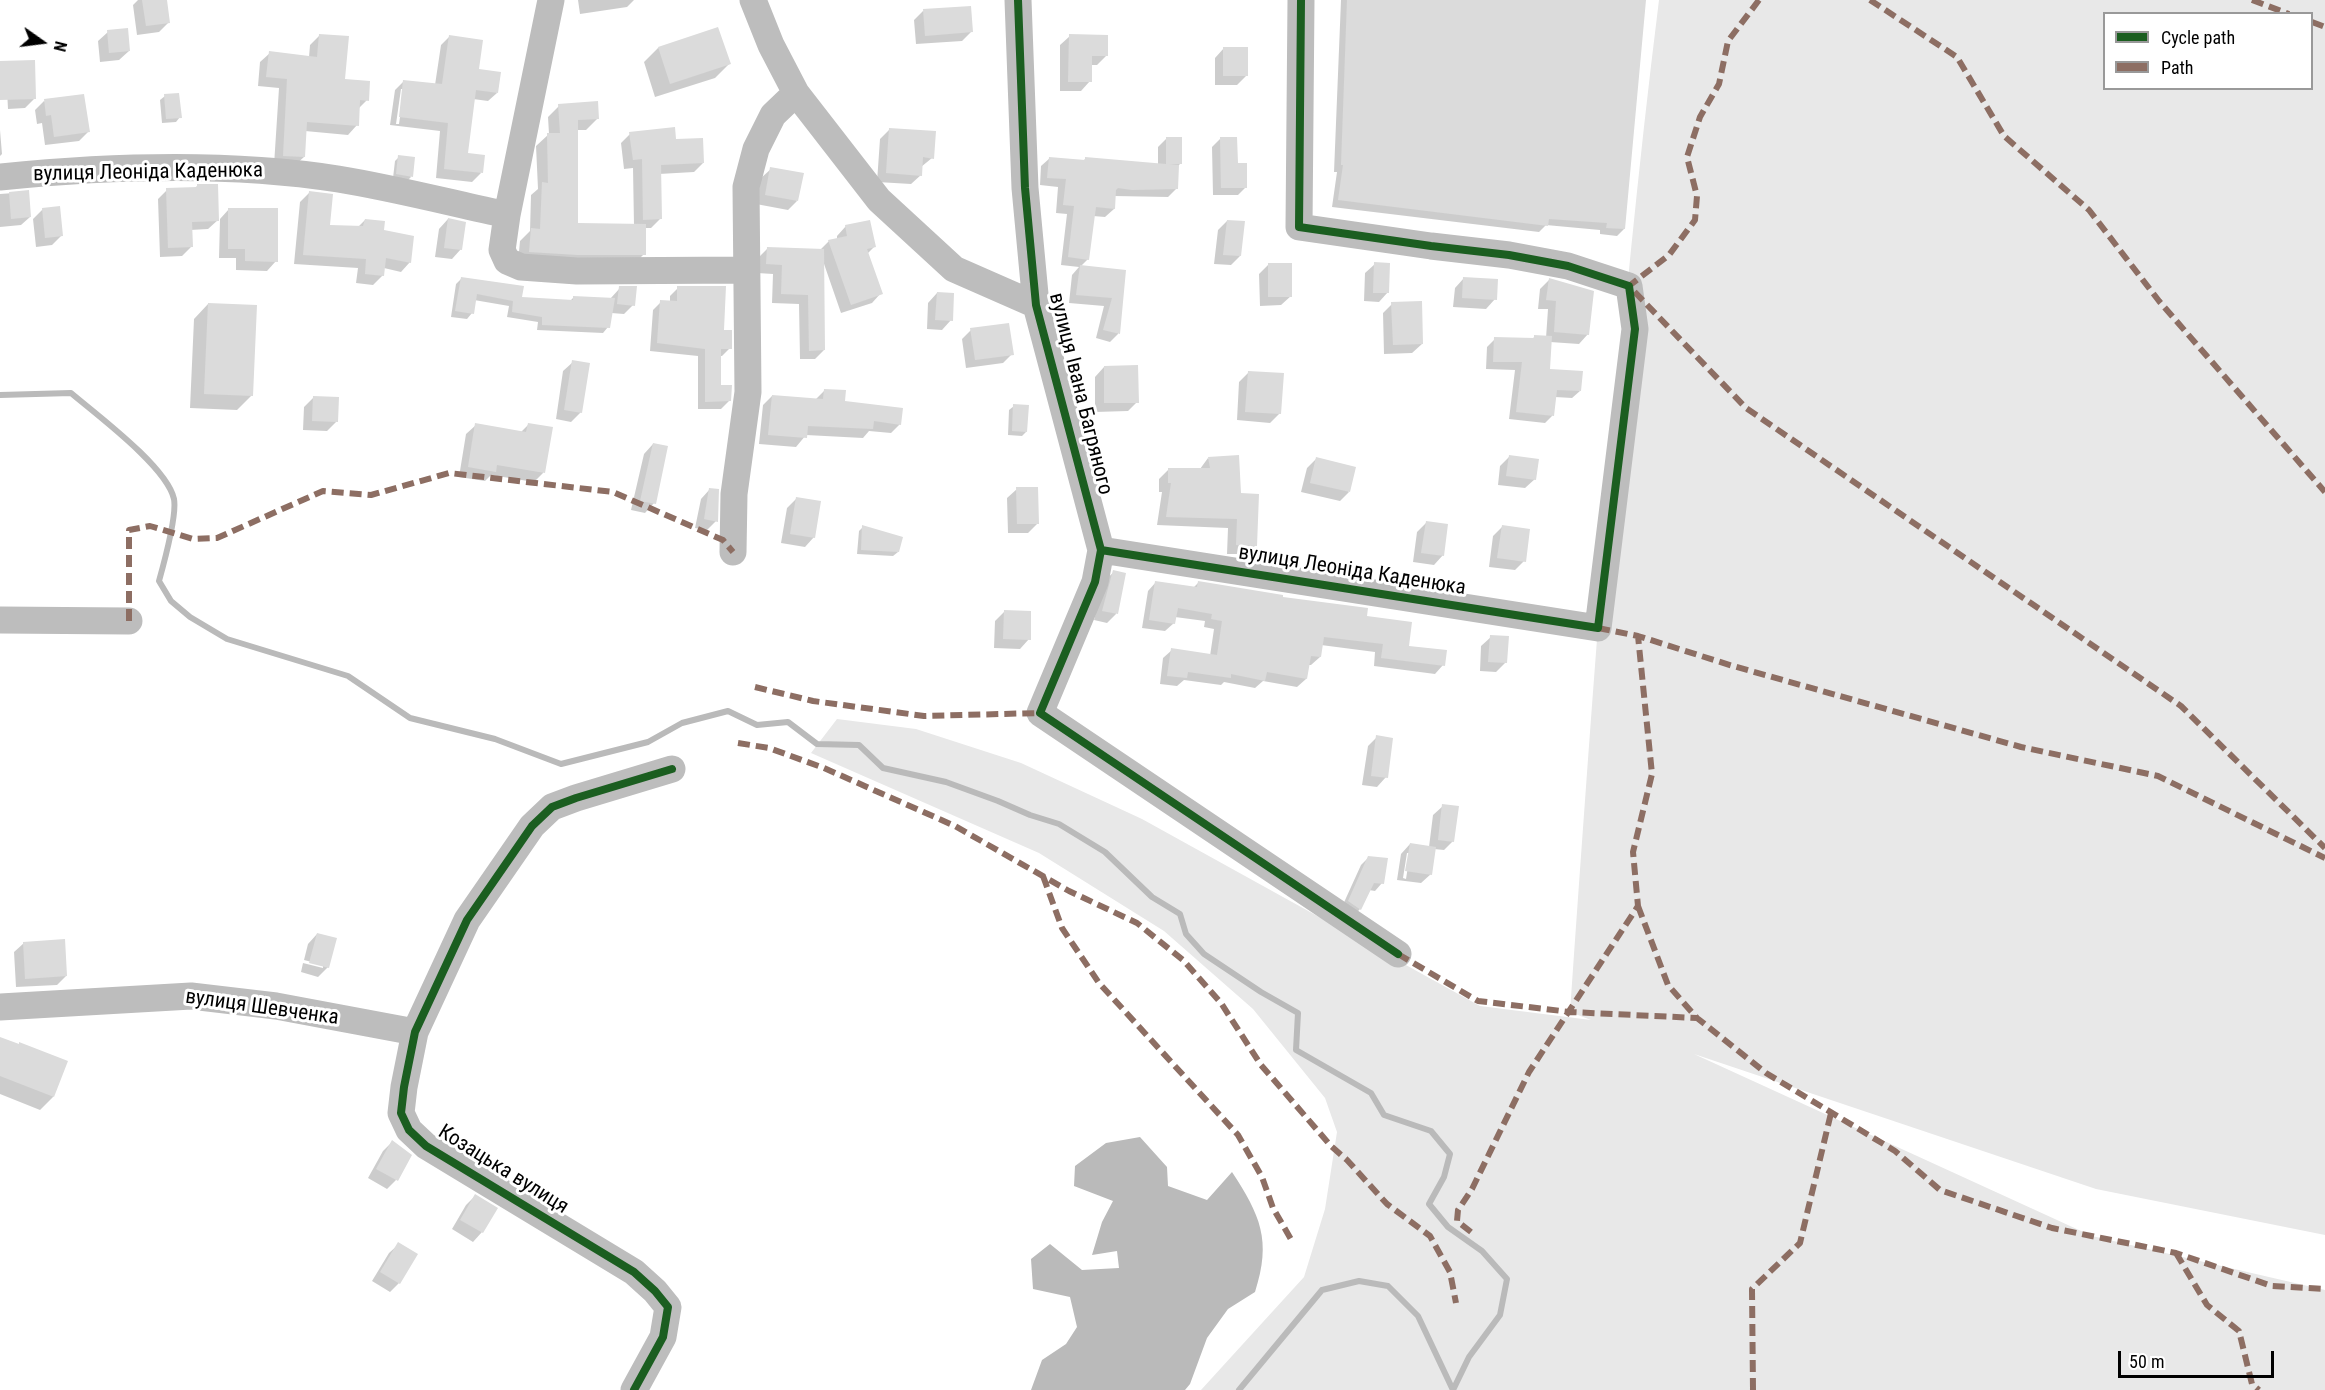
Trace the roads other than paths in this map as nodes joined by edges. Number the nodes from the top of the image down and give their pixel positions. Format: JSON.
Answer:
{"nodes":[{"id":1,"x":551,"y":0,"type":"edge"},
{"id":2,"x":753,"y":0,"type":"edge"},
{"id":3,"x":1018,"y":0,"type":"edge"},
{"id":4,"x":1301,"y":0,"type":"edge"},
{"id":5,"x":796,"y":93,"type":"junction"},
{"id":6,"x":0,"y":177,"type":"edge"},
{"id":7,"x":507,"y":215,"type":"junction"},
{"id":8,"x":745,"y":270,"type":"junction"},
{"id":9,"x":1036,"y":305,"type":"junction"},
{"id":10,"x":1101,"y":550,"type":"junction"},
{"id":11,"x":733,"y":552,"type":"dead end"},
{"id":12,"x":0,"y":620,"type":"edge"},
{"id":13,"x":129,"y":621,"type":"dead end"},
{"id":14,"x":672,"y":769,"type":"dead end"},
{"id":15,"x":1398,"y":954,"type":"dead end"},
{"id":16,"x":0,"y":1007,"type":"edge"},
{"id":17,"x":415,"y":1032,"type":"junction"},
{"id":18,"x":634,"y":1390,"type":"edge"}],
"edges":[{"from":1,"to":7,"type":"street"},
{"from":2,"to":5,"type":"street"},
{"from":3,"to":9,"type":"street","name":"вулиця Івана Багряного"},
{"from":4,"to":10,"type":"street","name":"вулиця Леоніда Каденюка"},
{"from":5,"to":8,"type":"street"},
{"from":5,"to":9,"type":"street"},
{"from":6,"to":7,"type":"street","name":"вулиця Леоніда Каденюка"},
{"from":7,"to":8,"type":"street"},
{"from":8,"to":11,"type":"street"},
{"from":9,"to":10,"type":"street","name":"вулиця Івана Багряного"},
{"from":10,"to":15,"type":"street","name":"вулиця Івана Багряного"},
{"from":12,"to":13,"type":"street"},
{"from":14,"to":17,"type":"street","name":"Козацька вулиця"},
{"from":16,"to":17,"type":"street","name":"вулиця Шевченка"},
{"from":17,"to":18,"type":"street","name":"Козацька вулиця"}]}
